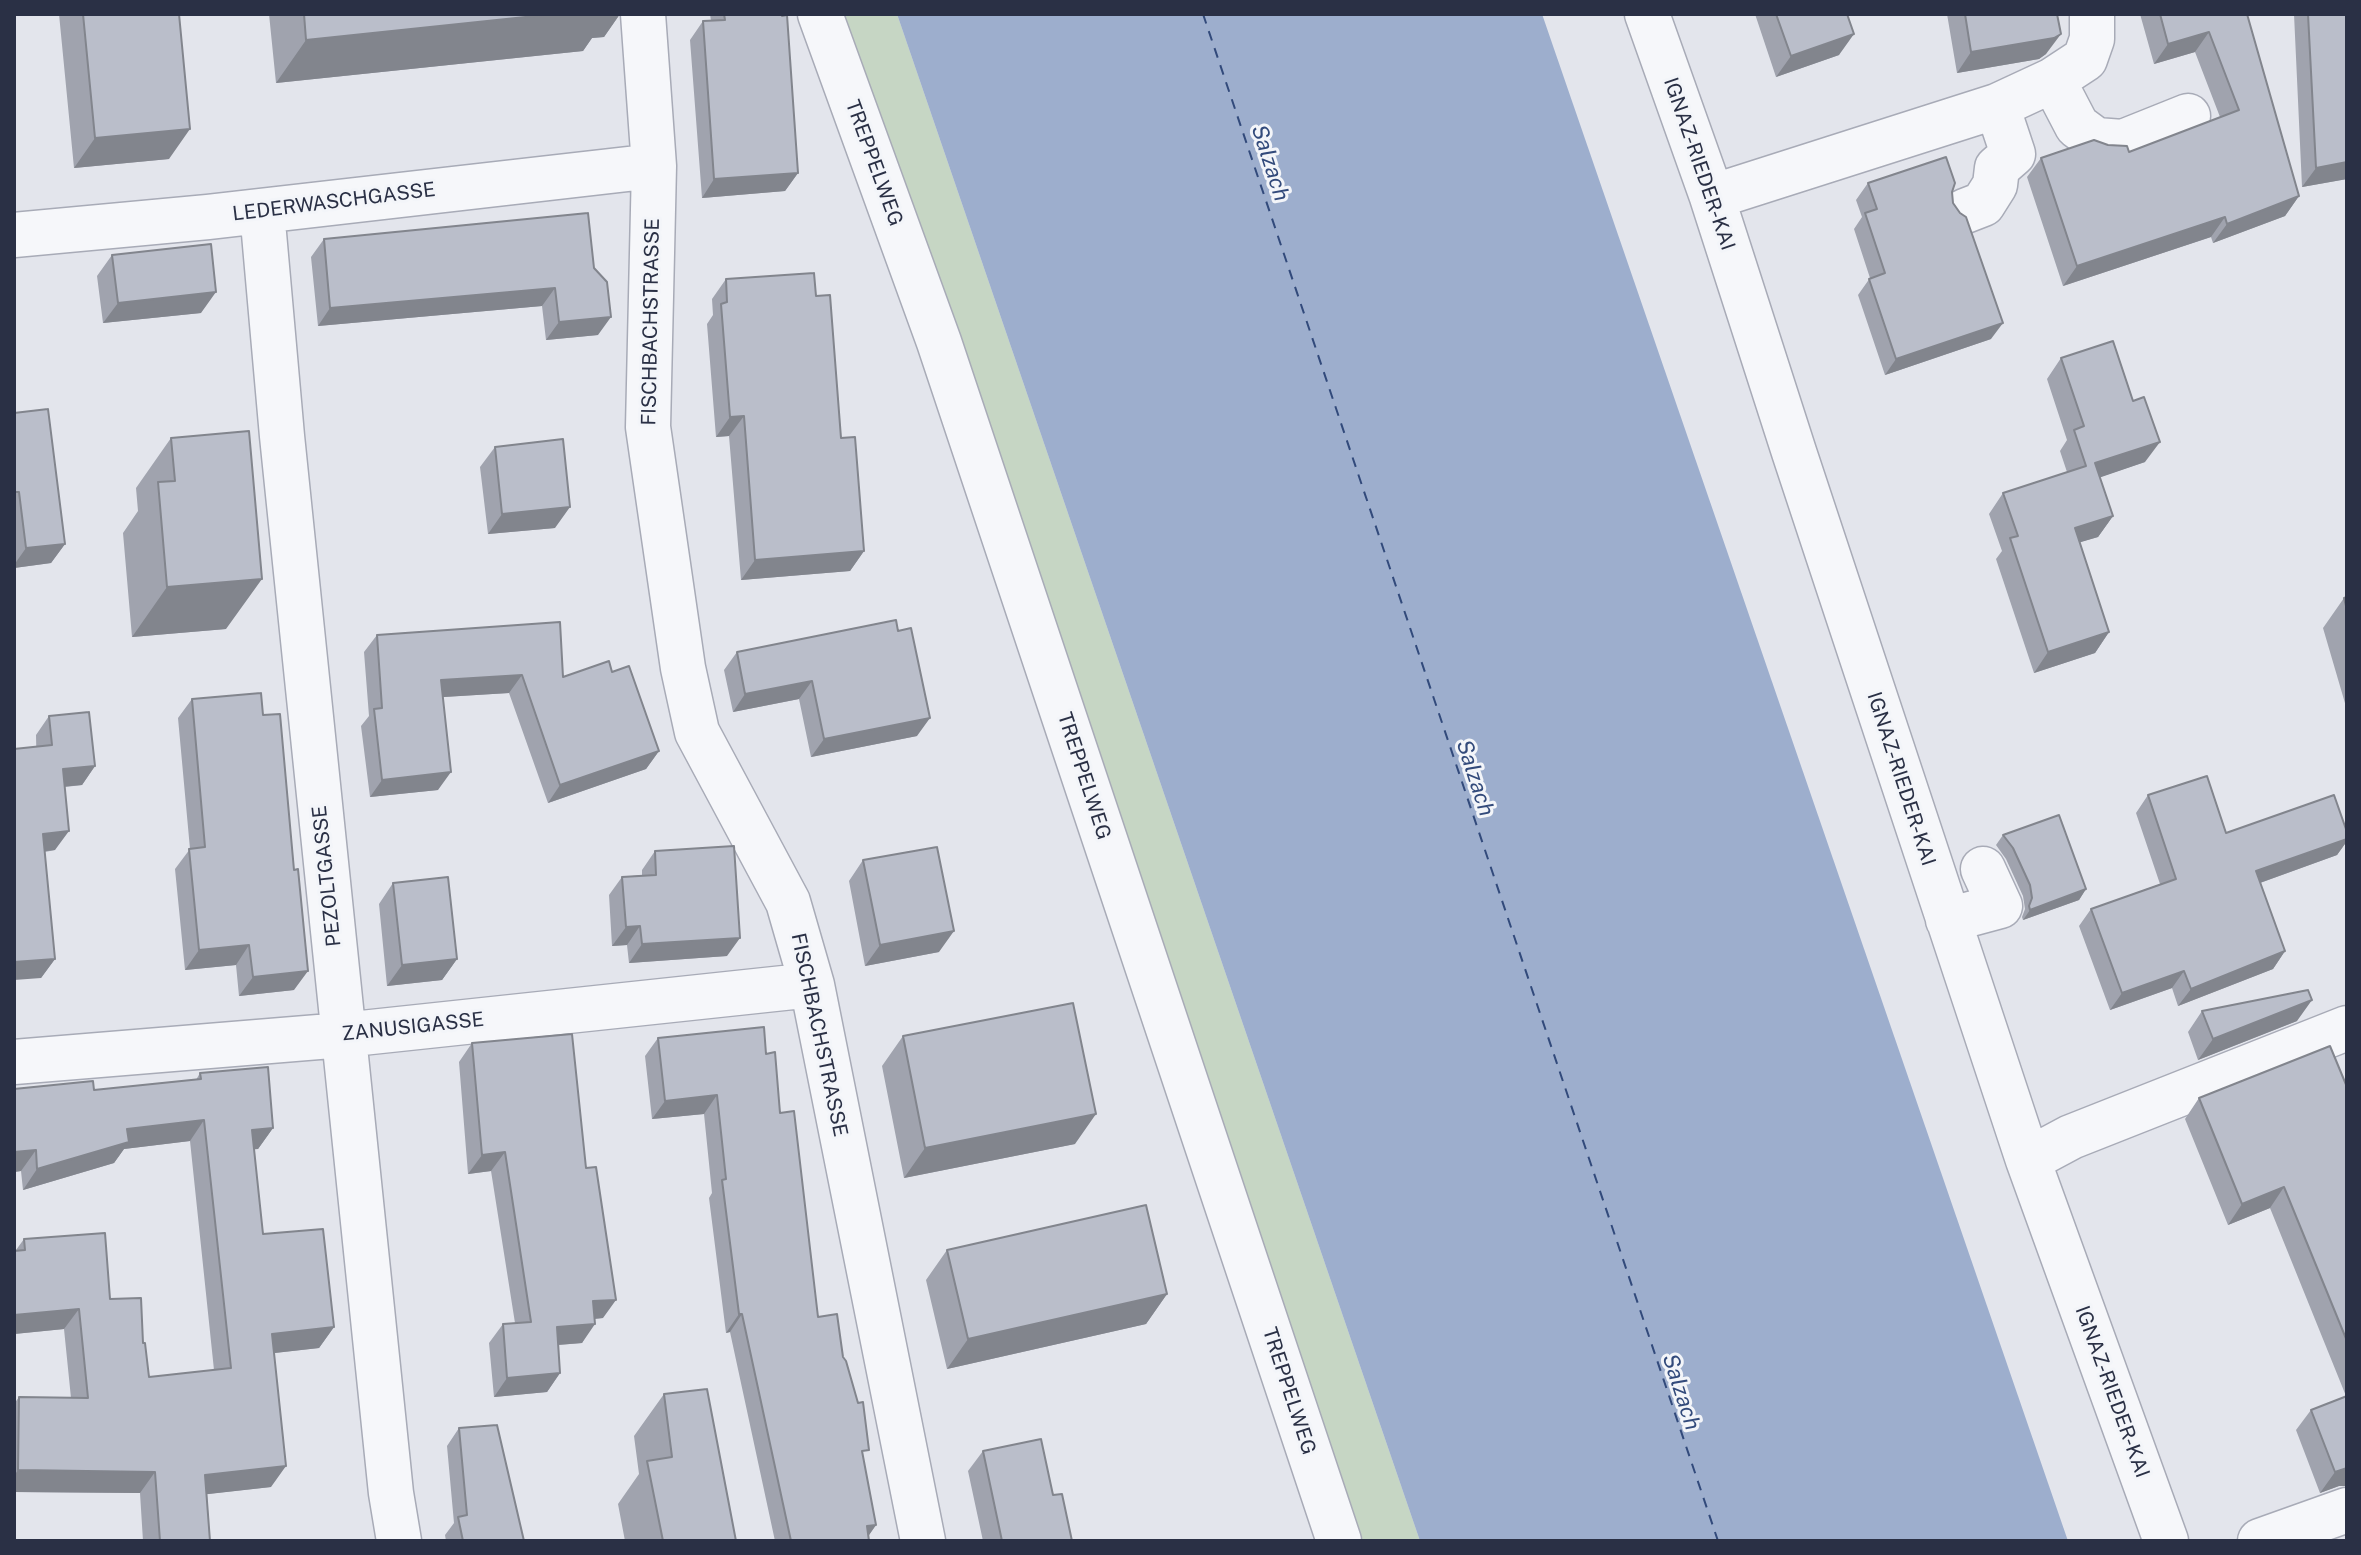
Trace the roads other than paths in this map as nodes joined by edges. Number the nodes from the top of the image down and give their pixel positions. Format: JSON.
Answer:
{"nodes":[{"id":1,"x":643,"y":14,"type":"edge"},
{"id":2,"x":820,"y":14,"type":"edge"},
{"id":3,"x":1647,"y":14,"type":"edge"},
{"id":4,"x":2092,"y":14,"type":"edge"},
{"id":5,"x":2053,"y":80,"type":"junction"},
{"id":6,"x":1997,"y":106,"type":"junction"},
{"id":7,"x":2188,"y":116,"type":"dead end"},
{"id":8,"x":2077,"y":126,"type":"junction"},
{"id":9,"x":2013,"y":154,"type":"junction"},
{"id":10,"x":654,"y":166,"type":"junction"},
{"id":11,"x":1712,"y":197,"type":"junction"},
{"id":12,"x":262,"y":211,"type":"junction"},
{"id":13,"x":1965,"y":211,"type":"dead end"},
{"id":14,"x":14,"y":235,"type":"edge"},
{"id":15,"x":1983,"y":869,"type":"dead end"},
{"id":16,"x":1948,"y":920,"type":"junction"},
{"id":17,"x":812,"y":985,"type":"junction"},
{"id":18,"x":2347,"y":1028,"type":"edge"},
{"id":19,"x":343,"y":1035,"type":"junction"},
{"id":20,"x":14,"y":1062,"type":"edge"},
{"id":21,"x":2028,"y":1160,"type":"junction"},
{"id":22,"x":2347,"y":1510,"type":"edge"},
{"id":23,"x":399,"y":1541,"type":"edge"},
{"id":24,"x":923,"y":1541,"type":"edge"},
{"id":25,"x":1339,"y":1541,"type":"edge"},
{"id":26,"x":2166,"y":1541,"type":"edge"},
{"id":27,"x":2260,"y":1541,"type":"edge"}],
"edges":[{"from":1,"to":10,"type":"street","name":"FISCHBACHSTRASSE"},
{"from":2,"to":25,"type":"street","name":"TREPPELWEG"},
{"from":3,"to":11,"type":"street","name":"IGNAZ-RIEDER-KAI"},
{"from":4,"to":5,"type":"street"},
{"from":5,"to":6,"type":"street"},
{"from":5,"to":8,"type":"street"},
{"from":6,"to":9,"type":"street"},
{"from":6,"to":11,"type":"street"},
{"from":7,"to":8,"type":"street"},
{"from":8,"to":9,"type":"street"},
{"from":9,"to":13,"type":"street"},
{"from":10,"to":12,"type":"street","name":"LEDERWASCHGASSE"},
{"from":10,"to":17,"type":"street","name":"FISCHBACHSTRASSE"},
{"from":11,"to":16,"type":"street","name":"IGNAZ-RIEDER-KAI"},
{"from":12,"to":14,"type":"street","name":"LEDERWASCHGASSE"},
{"from":12,"to":19,"type":"street","name":"PEZOLTGASSE"},
{"from":15,"to":16,"type":"street"},
{"from":16,"to":21,"type":"street","name":"IGNAZ-RIEDER-KAI"},
{"from":17,"to":19,"type":"street","name":"ZANUSIGASSE"},
{"from":17,"to":24,"type":"street","name":"FISCHBACHSTRASSE"},
{"from":18,"to":21,"type":"street"},
{"from":19,"to":20,"type":"street","name":"ZANUSIGASSE"},
{"from":19,"to":23,"type":"street","name":"PEZOLTGASSE"},
{"from":21,"to":26,"type":"street","name":"IGNAZ-RIEDER-KAI"},
{"from":22,"to":27,"type":"street"}]}
